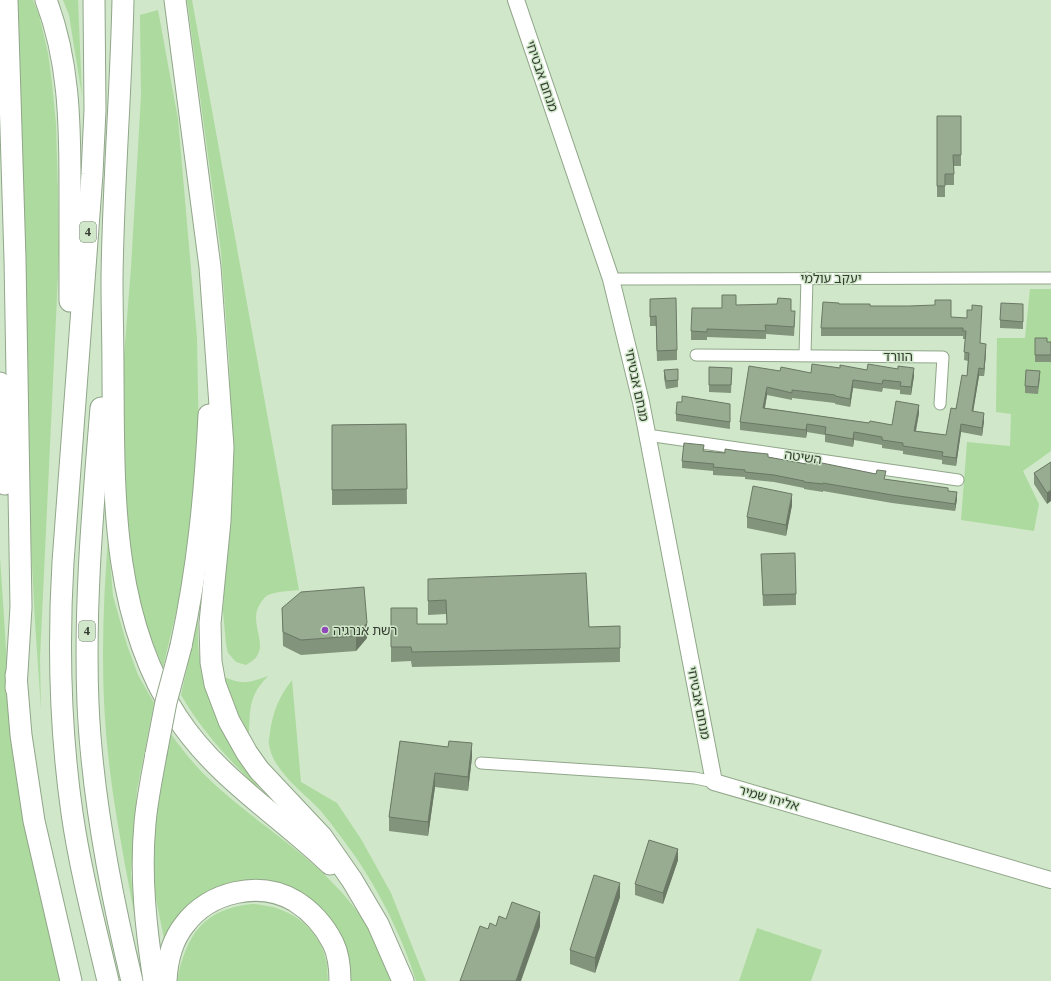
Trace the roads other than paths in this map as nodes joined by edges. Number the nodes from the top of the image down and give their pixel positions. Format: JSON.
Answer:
{"nodes":[{"id":1,"x":7,"y":0,"type":"edge"},
{"id":2,"x":46,"y":0,"type":"edge"},
{"id":3,"x":94,"y":0,"type":"edge"},
{"id":4,"x":123,"y":0,"type":"edge"},
{"id":5,"x":169,"y":0,"type":"edge"},
{"id":6,"x":175,"y":0,"type":"edge"},
{"id":7,"x":516,"y":0,"type":"edge"},
{"id":8,"x":190,"y":120,"type":"junction"},
{"id":9,"x":112,"y":278,"type":"junction"},
{"id":10,"x":807,"y":278,"type":"junction"},
{"id":11,"x":1051,"y":278,"type":"edge"},
{"id":12,"x":611,"y":279,"type":"junction"},
{"id":13,"x":213,"y":308,"type":"junction"},
{"id":14,"x":696,"y":355,"type":"dead end"},
{"id":15,"x":805,"y":355,"type":"junction"},
{"id":16,"x":0,"y":383,"type":"edge"},
{"id":17,"x":940,"y":404,"type":"dead end"},
{"id":18,"x":647,"y":435,"type":"junction"},
{"id":19,"x":70,"y":464,"type":"junction"},
{"id":20,"x":958,"y":480,"type":"dead end"},
{"id":21,"x":16,"y":688,"type":"junction"},
{"id":22,"x":481,"y":763,"type":"dead end"},
{"id":23,"x":714,"y":782,"type":"junction"},
{"id":24,"x":1050,"y":879,"type":"edge"},
{"id":25,"x":361,"y":896,"type":"junction"},
{"id":26,"x":71,"y":979,"type":"edge"},
{"id":27,"x":108,"y":981,"type":"edge"},
{"id":28,"x":132,"y":981,"type":"edge"},
{"id":29,"x":154,"y":981,"type":"edge"},
{"id":30,"x":166,"y":981,"type":"edge"},
{"id":31,"x":340,"y":981,"type":"edge"},
{"id":32,"x":403,"y":981,"type":"edge"}],
"edges":[{"from":1,"to":21,"type":"highway"},
{"from":2,"to":19,"type":"highway"},
{"from":3,"to":19,"type":"highway","number":"4"},
{"from":4,"to":9,"type":"highway","number":"4"},
{"from":5,"to":8,"type":"highway"},
{"from":6,"to":8,"type":"highway"},
{"from":7,"to":12,"type":"street","name":"מנחם אבטיחי"},
{"from":8,"to":13,"type":"highway"},
{"from":9,"to":25,"type":"highway"},
{"from":9,"to":28,"type":"highway","number":"4"},
{"from":10,"to":11,"type":"street","name":"יעקב עולמי"},
{"from":10,"to":12,"type":"street","name":"יעקב עולמי"},
{"from":10,"to":15,"type":"street"},
{"from":12,"to":18,"type":"street","name":"מנחם אבטיחי"},
{"from":13,"to":25,"type":"highway"},
{"from":13,"to":29,"type":"highway","bridge":true},
{"from":14,"to":15,"type":"street","name":"הוורד"},
{"from":15,"to":17,"type":"street","name":"הוורד"},
{"from":16,"to":21,"type":"highway"},
{"from":18,"to":20,"type":"street","name":"השיטה"},
{"from":18,"to":23,"type":"street","name":"מנחם אבטיחי"},
{"from":19,"to":27,"type":"highway","number":"4"},
{"from":21,"to":26,"type":"highway"},
{"from":22,"to":23,"type":"street","name":"אליהו שמיר"},
{"from":23,"to":24,"type":"street","name":"אליהו שמיר"},
{"from":25,"to":32,"type":"highway"},
{"from":30,"to":31,"type":"highway"}]}
